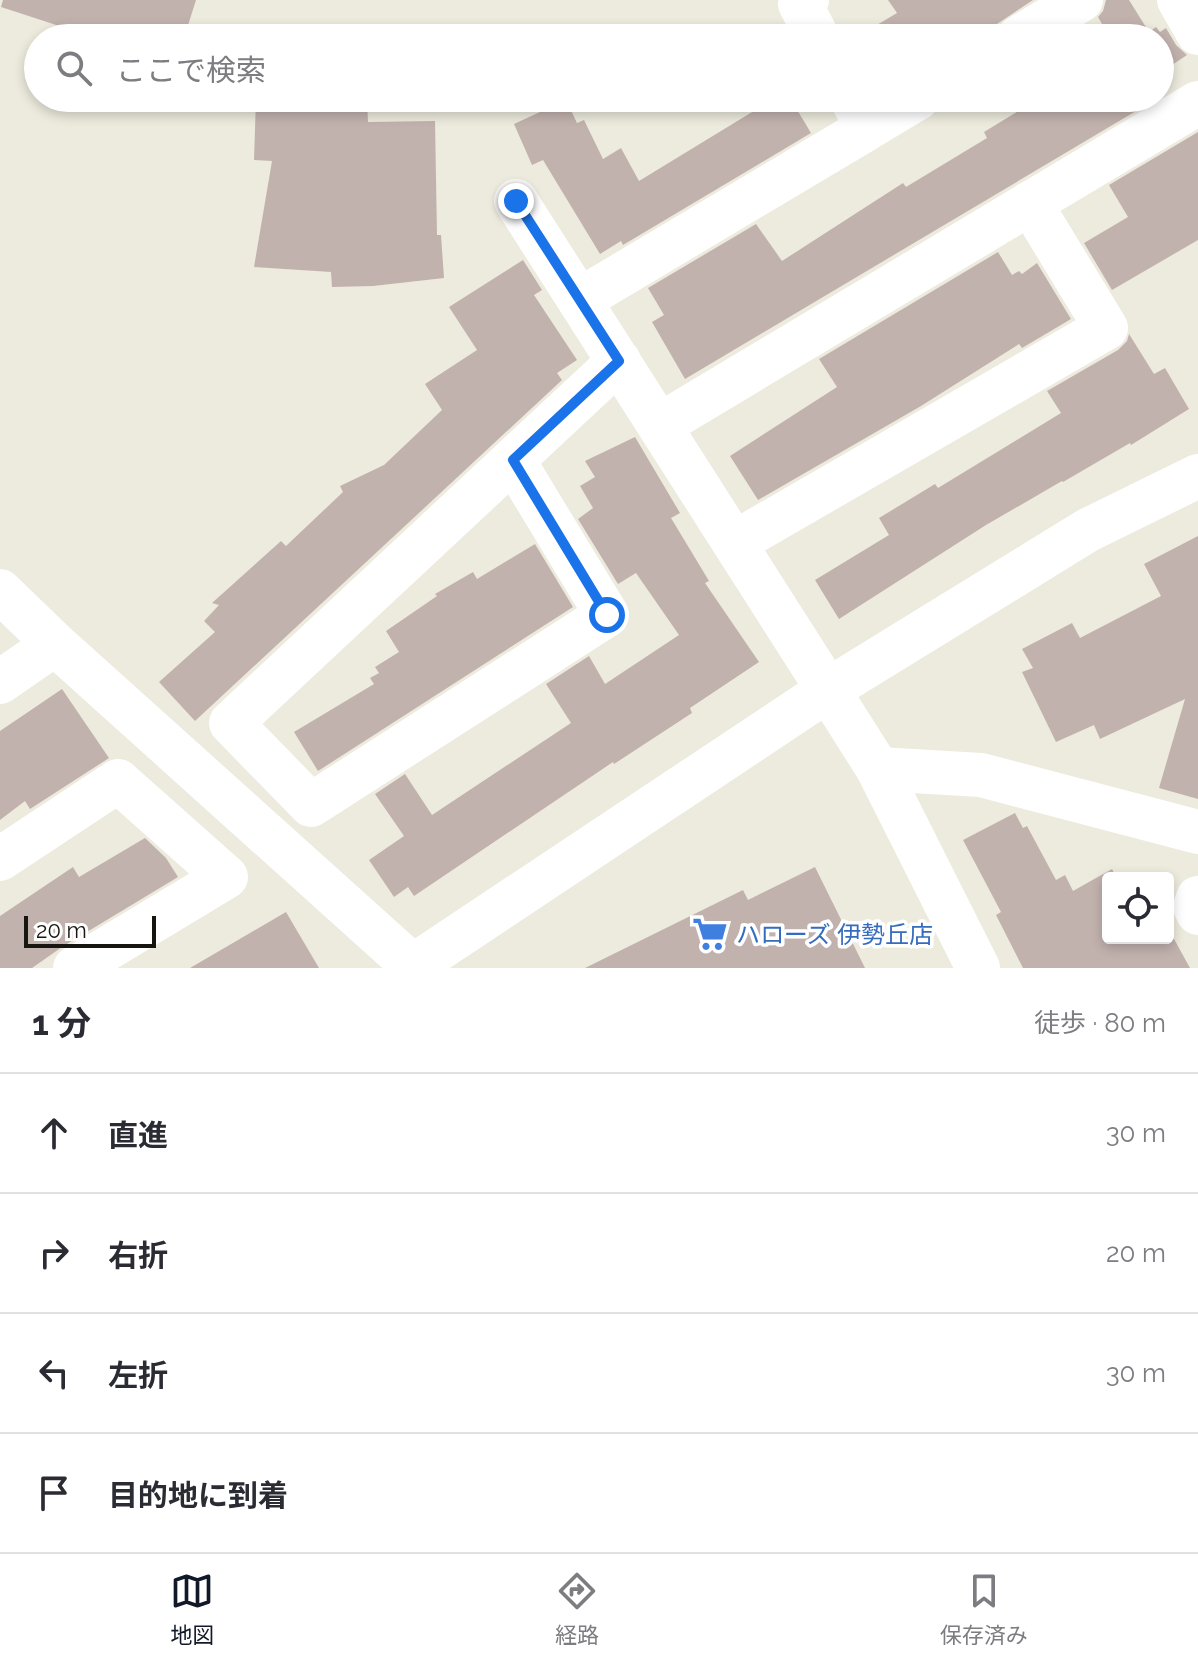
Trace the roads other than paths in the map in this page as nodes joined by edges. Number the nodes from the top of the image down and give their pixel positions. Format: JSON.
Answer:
{"nodes":[{"id":1,"x":807,"y":0,"type":"edge"},
{"id":2,"x":1081,"y":0,"type":"edge"},
{"id":3,"x":1179,"y":0,"type":"edge"},
{"id":4,"x":811,"y":24,"type":"edge"},
{"id":5,"x":1041,"y":24,"type":"edge"},
{"id":6,"x":1198,"y":33,"type":"edge"},
{"id":7,"x":1198,"y":103,"type":"edge"},
{"id":8,"x":860,"y":113,"type":"edge"},
{"id":9,"x":516,"y":201,"type":"dead end"},
{"id":10,"x":1030,"y":203,"type":"junction"},
{"id":11,"x":581,"y":299,"type":"junction"},
{"id":12,"x":619,"y":361,"type":"junction"},
{"id":13,"x":660,"y":425,"type":"junction"},
{"id":14,"x":513,"y":460,"type":"junction"},
{"id":15,"x":1198,"y":476,"type":"edge"},
{"id":16,"x":734,"y":543,"type":"junction"},
{"id":17,"x":0,"y":591,"type":"edge"},
{"id":18,"x":55,"y":644,"type":"junction"},
{"id":19,"x":0,"y":682,"type":"edge"},
{"id":20,"x":828,"y":690,"type":"junction"},
{"id":21,"x":878,"y":769,"type":"junction"},
{"id":22,"x":1198,"y":832,"type":"edge"},
{"id":23,"x":0,"y":859,"type":"edge"},
{"id":24,"x":1198,"y":898,"type":"edge"},
{"id":25,"x":1198,"y":913,"type":"edge"},
{"id":26,"x":412,"y":967,"type":"edge"},
{"id":27,"x":75,"y":968,"type":"edge"},
{"id":28,"x":978,"y":968,"type":"edge"}],
"edges":[{"from":1,"to":4,"type":"street"},
{"from":2,"to":5,"type":"street"},
{"from":3,"to":6,"type":"street"},
{"from":7,"to":10,"type":"street"},
{"from":8,"to":11,"type":"street"},
{"from":9,"to":11,"type":"street"},
{"from":10,"to":13,"type":"street"},
{"from":10,"to":16,"type":"street"},
{"from":11,"to":12,"type":"street"},
{"from":12,"to":13,"type":"street"},
{"from":12,"to":14,"type":"street"},
{"from":13,"to":16,"type":"street"},
{"from":14,"to":14,"type":"street"},
{"from":15,"to":20,"type":"street"},
{"from":16,"to":20,"type":"street"},
{"from":17,"to":18,"type":"street"},
{"from":18,"to":19,"type":"street"},
{"from":18,"to":26,"type":"street"},
{"from":20,"to":21,"type":"street"},
{"from":20,"to":26,"type":"street"},
{"from":21,"to":22,"type":"street"},
{"from":21,"to":28,"type":"street"},
{"from":23,"to":27,"type":"street"},
{"from":24,"to":25,"type":"street"}]}
